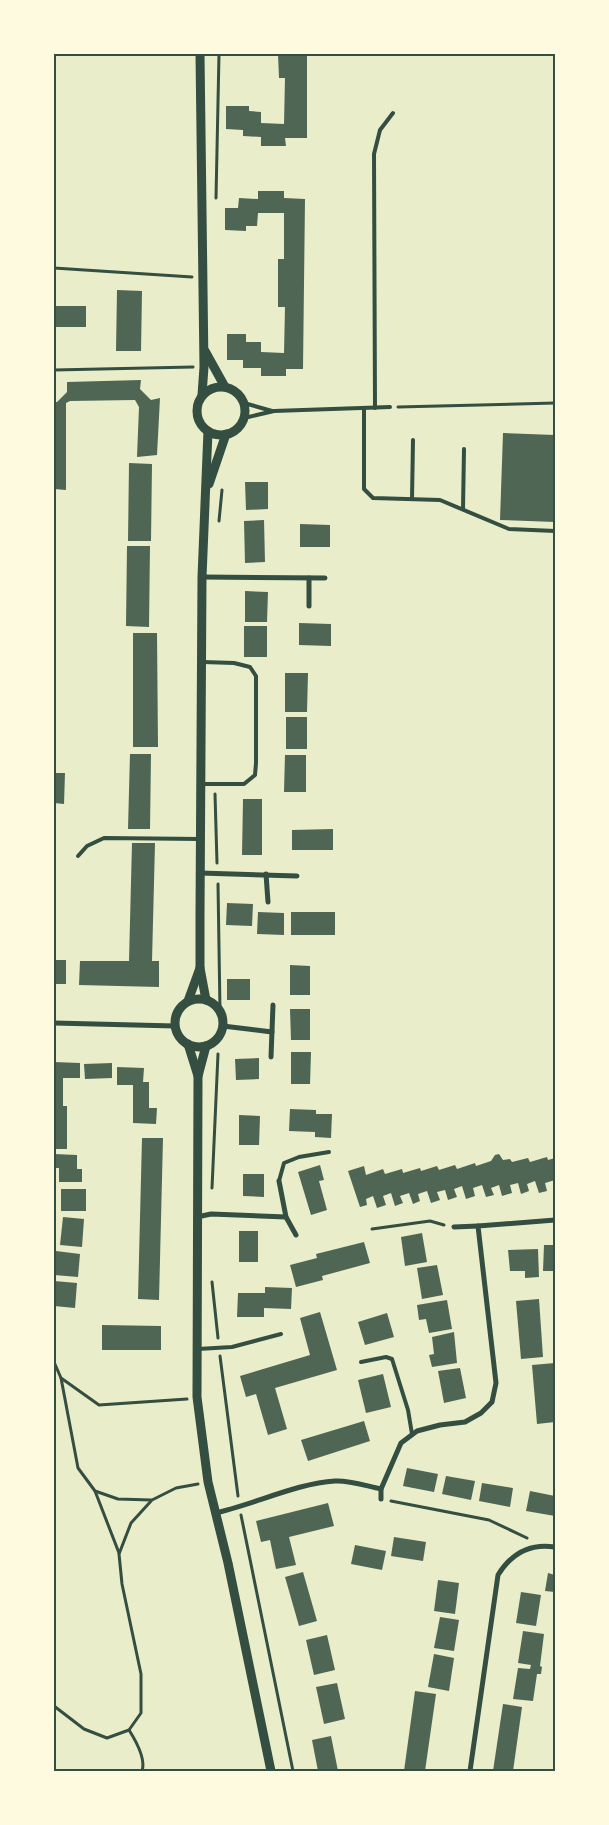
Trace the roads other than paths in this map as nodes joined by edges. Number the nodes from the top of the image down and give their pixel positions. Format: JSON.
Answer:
{"nodes":[{"id":1,"x":200,"y":54,"type":"edge"},
{"id":2,"x":393,"y":114,"type":"dead end"},
{"id":3,"x":203,"y":349,"type":"junction"},
{"id":4,"x":225,"y":387,"type":"junction"},
{"id":5,"x":202,"y":395,"type":"junction"},
{"id":6,"x":244,"y":403,"type":"junction"},
{"id":7,"x":390,"y":407,"type":"road end"},
{"id":8,"x":364,"y":408,"type":"junction"},
{"id":9,"x":375,"y":408,"type":"junction"},
{"id":10,"x":274,"y":412,"type":"junction"},
{"id":11,"x":244,"y":418,"type":"junction"},
{"id":12,"x":208,"y":431,"type":"junction"},
{"id":13,"x":226,"y":434,"type":"junction"},
{"id":14,"x":413,"y":440,"type":"dead end"},
{"id":15,"x":464,"y":449,"type":"dead end"},
{"id":16,"x":205,"y":496,"type":"junction"},
{"id":17,"x":412,"y":499,"type":"junction"},
{"id":18,"x":463,"y":509,"type":"junction"},
{"id":19,"x":555,"y":531,"type":"edge"},
{"id":20,"x":202,"y":577,"type":"junction"},
{"id":21,"x":309,"y":578,"type":"junction"},
{"id":22,"x":325,"y":578,"type":"dead end"},
{"id":23,"x":309,"y":606,"type":"dead end"},
{"id":24,"x":203,"y":662,"type":"junction"},
{"id":25,"x":202,"y":784,"type":"junction"},
{"id":26,"x":200,"y":839,"type":"junction"},
{"id":27,"x":78,"y":856,"type":"dead end"},
{"id":28,"x":200,"y":873,"type":"junction"},
{"id":29,"x":266,"y":874,"type":"junction"},
{"id":30,"x":297,"y":876,"type":"dead end"},
{"id":31,"x":268,"y":902,"type":"dead end"},
{"id":32,"x":200,"y":968,"type":"junction"},
{"id":33,"x":206,"y":1000,"type":"junction"},
{"id":34,"x":188,"y":1001,"type":"junction"},
{"id":35,"x":273,"y":1005,"type":"dead end"},
{"id":36,"x":54,"y":1023,"type":"edge"},
{"id":37,"x":175,"y":1026,"type":"junction"},
{"id":38,"x":223,"y":1026,"type":"junction"},
{"id":39,"x":272,"y":1032,"type":"junction"},
{"id":40,"x":188,"y":1044,"type":"junction"},
{"id":41,"x":206,"y":1046,"type":"junction"},
{"id":42,"x":271,"y":1057,"type":"dead end"},
{"id":43,"x":198,"y":1076,"type":"junction"},
{"id":44,"x":328,"y":1152,"type":"dead end"},
{"id":45,"x":279,"y":1181,"type":"joint"},
{"id":46,"x":197,"y":1217,"type":"junction"},
{"id":47,"x":286,"y":1217,"type":"junction"},
{"id":48,"x":555,"y":1220,"type":"edge"},
{"id":49,"x":478,"y":1226,"type":"junction"},
{"id":50,"x":454,"y":1228,"type":"road end"},
{"id":51,"x":296,"y":1235,"type":"dead end"},
{"id":52,"x":281,"y":1334,"type":"dead end"},
{"id":53,"x":198,"y":1349,"type":"junction"},
{"id":54,"x":361,"y":1362,"type":"dead end"},
{"id":55,"x":412,"y":1434,"type":"junction"},
{"id":56,"x":381,"y":1489,"type":"junction"},
{"id":57,"x":381,"y":1499,"type":"road end"},
{"id":58,"x":215,"y":1513,"type":"junction"},
{"id":59,"x":555,"y":1548,"type":"edge"},
{"id":60,"x":271,"y":1771,"type":"edge"},
{"id":61,"x":470,"y":1771,"type":"edge"}],
"edges":[{"from":1,"to":3,"type":"street"},
{"from":2,"to":9,"type":"lane"},
{"from":3,"to":4,"type":"street"},
{"from":3,"to":5,"type":"street"},
{"from":4,"to":5,"type":"street"},
{"from":4,"to":6,"type":"street"},
{"from":5,"to":12,"type":"street"},
{"from":6,"to":10,"type":"lane"},
{"from":6,"to":11,"type":"street"},
{"from":7,"to":9,"type":"lane"},
{"from":8,"to":9,"type":"lane"},
{"from":8,"to":10,"type":"lane"},
{"from":8,"to":17,"type":"lane"},
{"from":10,"to":11,"type":"lane"},
{"from":11,"to":13,"type":"street"},
{"from":12,"to":13,"type":"street"},
{"from":12,"to":16,"type":"street"},
{"from":13,"to":16,"type":"street"},
{"from":14,"to":17,"type":"lane"},
{"from":15,"to":18,"type":"lane"},
{"from":16,"to":20,"type":"street"},
{"from":17,"to":18,"type":"lane"},
{"from":18,"to":19,"type":"lane"},
{"from":20,"to":21,"type":"street"},
{"from":20,"to":24,"type":"street"},
{"from":21,"to":22,"type":"street"},
{"from":21,"to":23,"type":"street"},
{"from":24,"to":25,"type":"street"},
{"from":24,"to":25,"type":"lane"},
{"from":25,"to":26,"type":"street"},
{"from":26,"to":27,"type":"lane"},
{"from":26,"to":28,"type":"street"},
{"from":28,"to":29,"type":"street"},
{"from":28,"to":32,"type":"street"},
{"from":29,"to":30,"type":"street"},
{"from":29,"to":31,"type":"street"},
{"from":32,"to":33,"type":"street"},
{"from":32,"to":34,"type":"street"},
{"from":33,"to":34,"type":"street"},
{"from":33,"to":38,"type":"street"},
{"from":34,"to":37,"type":"street"},
{"from":35,"to":39,"type":"street"},
{"from":36,"to":37,"type":"street"},
{"from":37,"to":40,"type":"street"},
{"from":38,"to":39,"type":"street"},
{"from":38,"to":41,"type":"street"},
{"from":39,"to":42,"type":"street"},
{"from":40,"to":41,"type":"street"},
{"from":40,"to":43,"type":"street"},
{"from":41,"to":43,"type":"street"},
{"from":43,"to":46,"type":"street"},
{"from":44,"to":45,"type":"lane"},
{"from":45,"to":47,"type":"street"},
{"from":46,"to":47,"type":"street"},
{"from":46,"to":53,"type":"street"},
{"from":47,"to":51,"type":"street"},
{"from":48,"to":49,"type":"street"},
{"from":49,"to":50,"type":"street"},
{"from":49,"to":55,"type":"street"},
{"from":52,"to":53,"type":"lane"},
{"from":53,"to":58,"type":"street"},
{"from":54,"to":55,"type":"lane"},
{"from":55,"to":56,"type":"street"},
{"from":56,"to":57,"type":"street"},
{"from":56,"to":58,"type":"street"},
{"from":58,"to":60,"type":"street"},
{"from":59,"to":61,"type":"street"}]}
